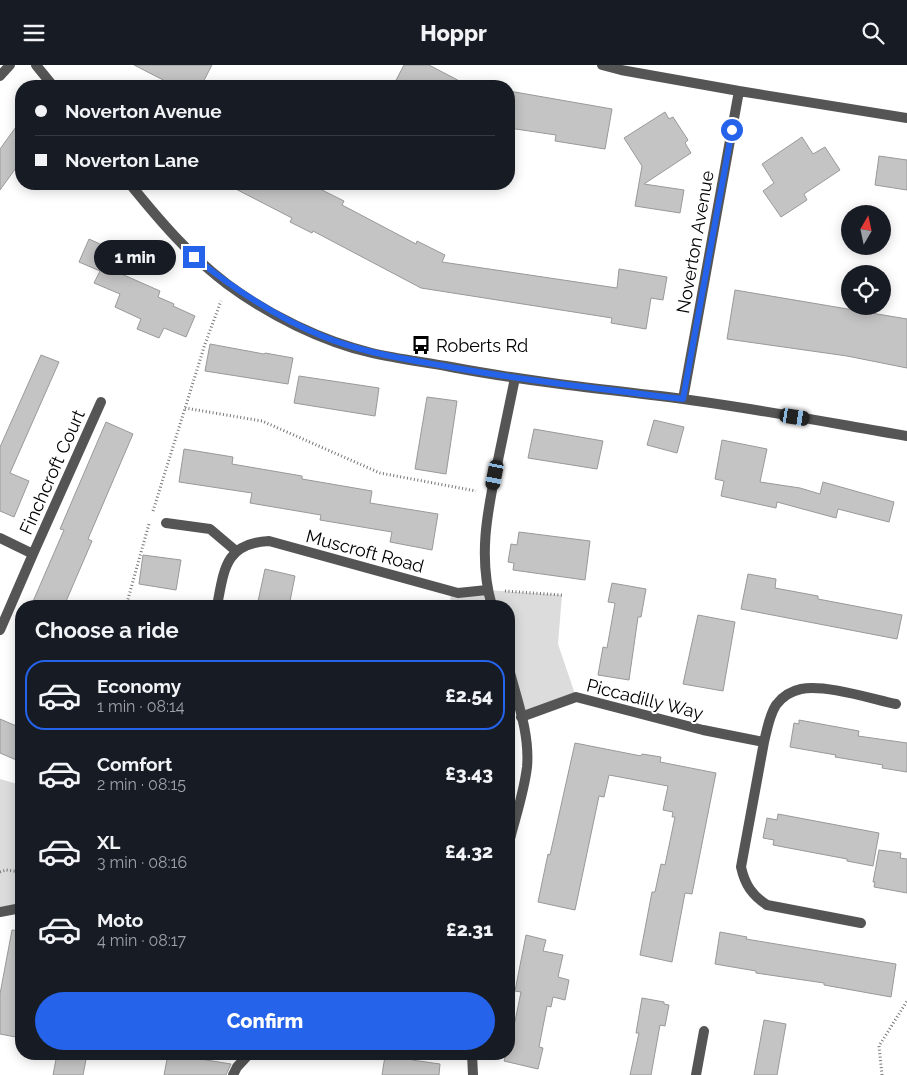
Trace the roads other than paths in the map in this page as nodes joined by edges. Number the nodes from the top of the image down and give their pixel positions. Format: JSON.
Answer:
{"nodes":[{"id":1,"x":10,"y":65,"type":"edge"},
{"id":2,"x":36,"y":65,"type":"edge"},
{"id":3,"x":602,"y":65,"type":"edge"},
{"id":4,"x":0,"y":76,"type":"edge"},
{"id":5,"x":47,"y":80,"type":"edge"},
{"id":6,"x":739,"y":91,"type":"junction"},
{"id":7,"x":907,"y":118,"type":"edge"},
{"id":8,"x":135,"y":190,"type":"edge"},
{"id":9,"x":515,"y":379,"type":"junction"},
{"id":10,"x":683,"y":399,"type":"junction"},
{"id":11,"x":101,"y":402,"type":"dead end"},
{"id":12,"x":907,"y":436,"type":"edge"},
{"id":13,"x":166,"y":523,"type":"dead end"},
{"id":14,"x":0,"y":538,"type":"edge"},
{"id":15,"x":236,"y":551,"type":"junction"},
{"id":16,"x":33,"y":554,"type":"junction"},
{"id":17,"x":487,"y":590,"type":"junction"},
{"id":18,"x":218,"y":600,"type":"edge"},
{"id":19,"x":490,"y":600,"type":"edge"},
{"id":20,"x":0,"y":630,"type":"edge"},
{"id":21,"x":515,"y":691,"type":"edge"},
{"id":22,"x":896,"y":704,"type":"dead end"},
{"id":23,"x":522,"y":717,"type":"junction"},
{"id":24,"x":764,"y":742,"type":"junction"},
{"id":25,"x":515,"y":818,"type":"edge"},
{"id":26,"x":15,"y":909,"type":"edge"},
{"id":27,"x":0,"y":912,"type":"edge"},
{"id":28,"x":861,"y":923,"type":"dead end"},
{"id":29,"x":704,"y":1031,"type":"dead end"},
{"id":30,"x":244,"y":1060,"type":"edge"},
{"id":31,"x":472,"y":1060,"type":"edge"},
{"id":32,"x":233,"y":1075,"type":"edge"},
{"id":33,"x":473,"y":1075,"type":"edge"},
{"id":34,"x":696,"y":1075,"type":"edge"}],
"edges":[{"from":1,"to":4,"type":"street"},
{"from":2,"to":5,"type":"street"},
{"from":3,"to":6,"type":"street"},
{"from":6,"to":7,"type":"street"},
{"from":6,"to":10,"type":"street","name":"Noverton Avenue"},
{"from":8,"to":9,"type":"street"},
{"from":9,"to":10,"type":"street"},
{"from":9,"to":17,"type":"street"},
{"from":10,"to":12,"type":"street"},
{"from":11,"to":16,"type":"street","name":"Finchcroft Court"},
{"from":13,"to":15,"type":"street"},
{"from":14,"to":16,"type":"street","name":"Finchcroft Court"},
{"from":15,"to":17,"type":"street","name":"Muscroft Road"},
{"from":15,"to":18,"type":"street"},
{"from":16,"to":20,"type":"street","name":"Finchcroft Court"},
{"from":17,"to":19,"type":"street"},
{"from":21,"to":23,"type":"street"},
{"from":22,"to":24,"type":"street"},
{"from":23,"to":24,"type":"street","name":"Piccadilly Way"},
{"from":23,"to":25,"type":"street"},
{"from":24,"to":28,"type":"street"},
{"from":26,"to":27,"type":"street"},
{"from":29,"to":34,"type":"street"},
{"from":30,"to":32,"type":"street"},
{"from":31,"to":33,"type":"street"}]}
